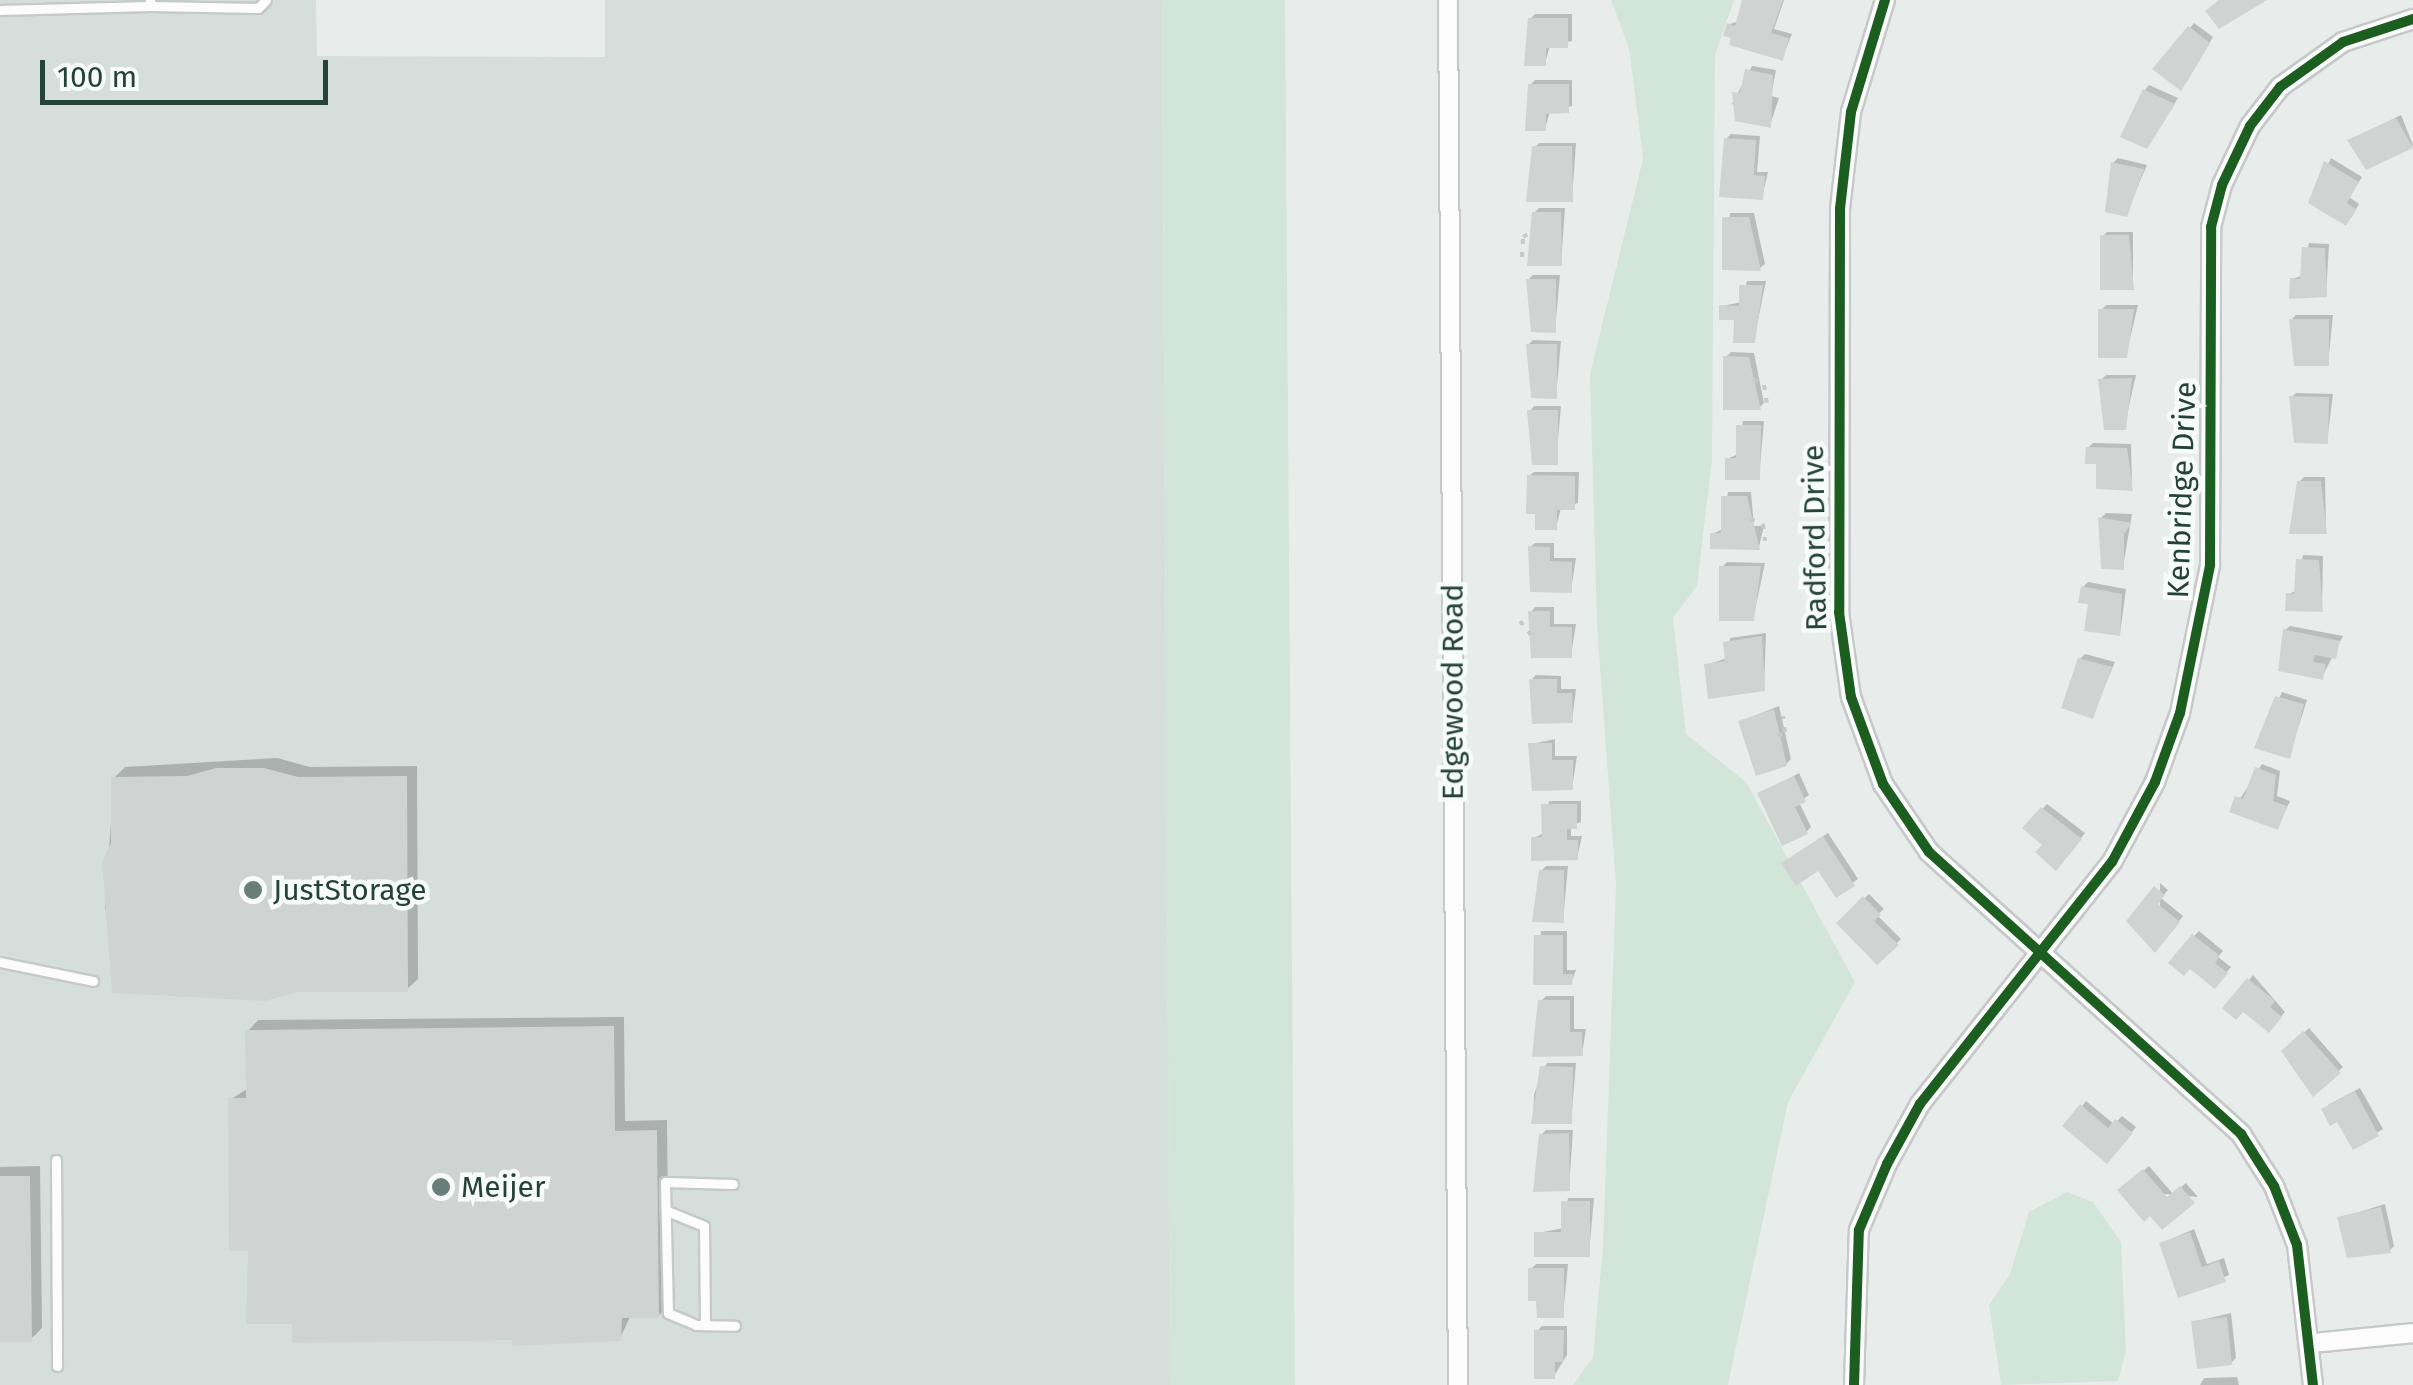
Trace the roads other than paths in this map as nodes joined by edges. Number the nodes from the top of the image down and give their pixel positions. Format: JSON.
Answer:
{"nodes":[{"id":1,"x":266,"y":0,"type":"edge"},
{"id":2,"x":1448,"y":0,"type":"edge"},
{"id":3,"x":1884,"y":0,"type":"edge"},
{"id":4,"x":150,"y":3,"type":"edge"},
{"id":5,"x":0,"y":10,"type":"edge"},
{"id":6,"x":2413,"y":19,"type":"edge"},
{"id":7,"x":2040,"y":957,"type":"junction"},
{"id":8,"x":0,"y":962,"type":"edge"},
{"id":9,"x":94,"y":981,"type":"dead end"},
{"id":10,"x":56,"y":1160,"type":"dead end"},
{"id":11,"x":734,"y":1184,"type":"dead end"},
{"id":12,"x":667,"y":1211,"type":"junction"},
{"id":13,"x":704,"y":1325,"type":"junction"},
{"id":14,"x":735,"y":1326,"type":"dead end"},
{"id":15,"x":2413,"y":1333,"type":"edge"},
{"id":16,"x":2314,"y":1342,"type":"junction"},
{"id":17,"x":57,"y":1366,"type":"dead end"},
{"id":18,"x":1458,"y":1385,"type":"edge"},
{"id":19,"x":1854,"y":1385,"type":"edge"},
{"id":20,"x":2314,"y":1385,"type":"edge"}],
"edges":[{"from":1,"to":4,"type":"lane"},
{"from":2,"to":18,"type":"street","name":"Edgewood Road"},
{"from":3,"to":7,"type":"street","name":"Radford Drive"},
{"from":4,"to":5,"type":"lane"},
{"from":6,"to":7,"type":"street","name":"Kenbridge Drive"},
{"from":7,"to":16,"type":"street","name":"Radford Drive"},
{"from":7,"to":19,"type":"street","name":"Kenbridge Drive"},
{"from":8,"to":9,"type":"lane"},
{"from":10,"to":17,"type":"lane"},
{"from":11,"to":12,"type":"lane"},
{"from":12,"to":13,"type":"lane"},
{"from":12,"to":13,"type":"lane"},
{"from":13,"to":14,"type":"lane"},
{"from":15,"to":16,"type":"street"},
{"from":16,"to":20,"type":"street","name":"Radford Drive"}]}
